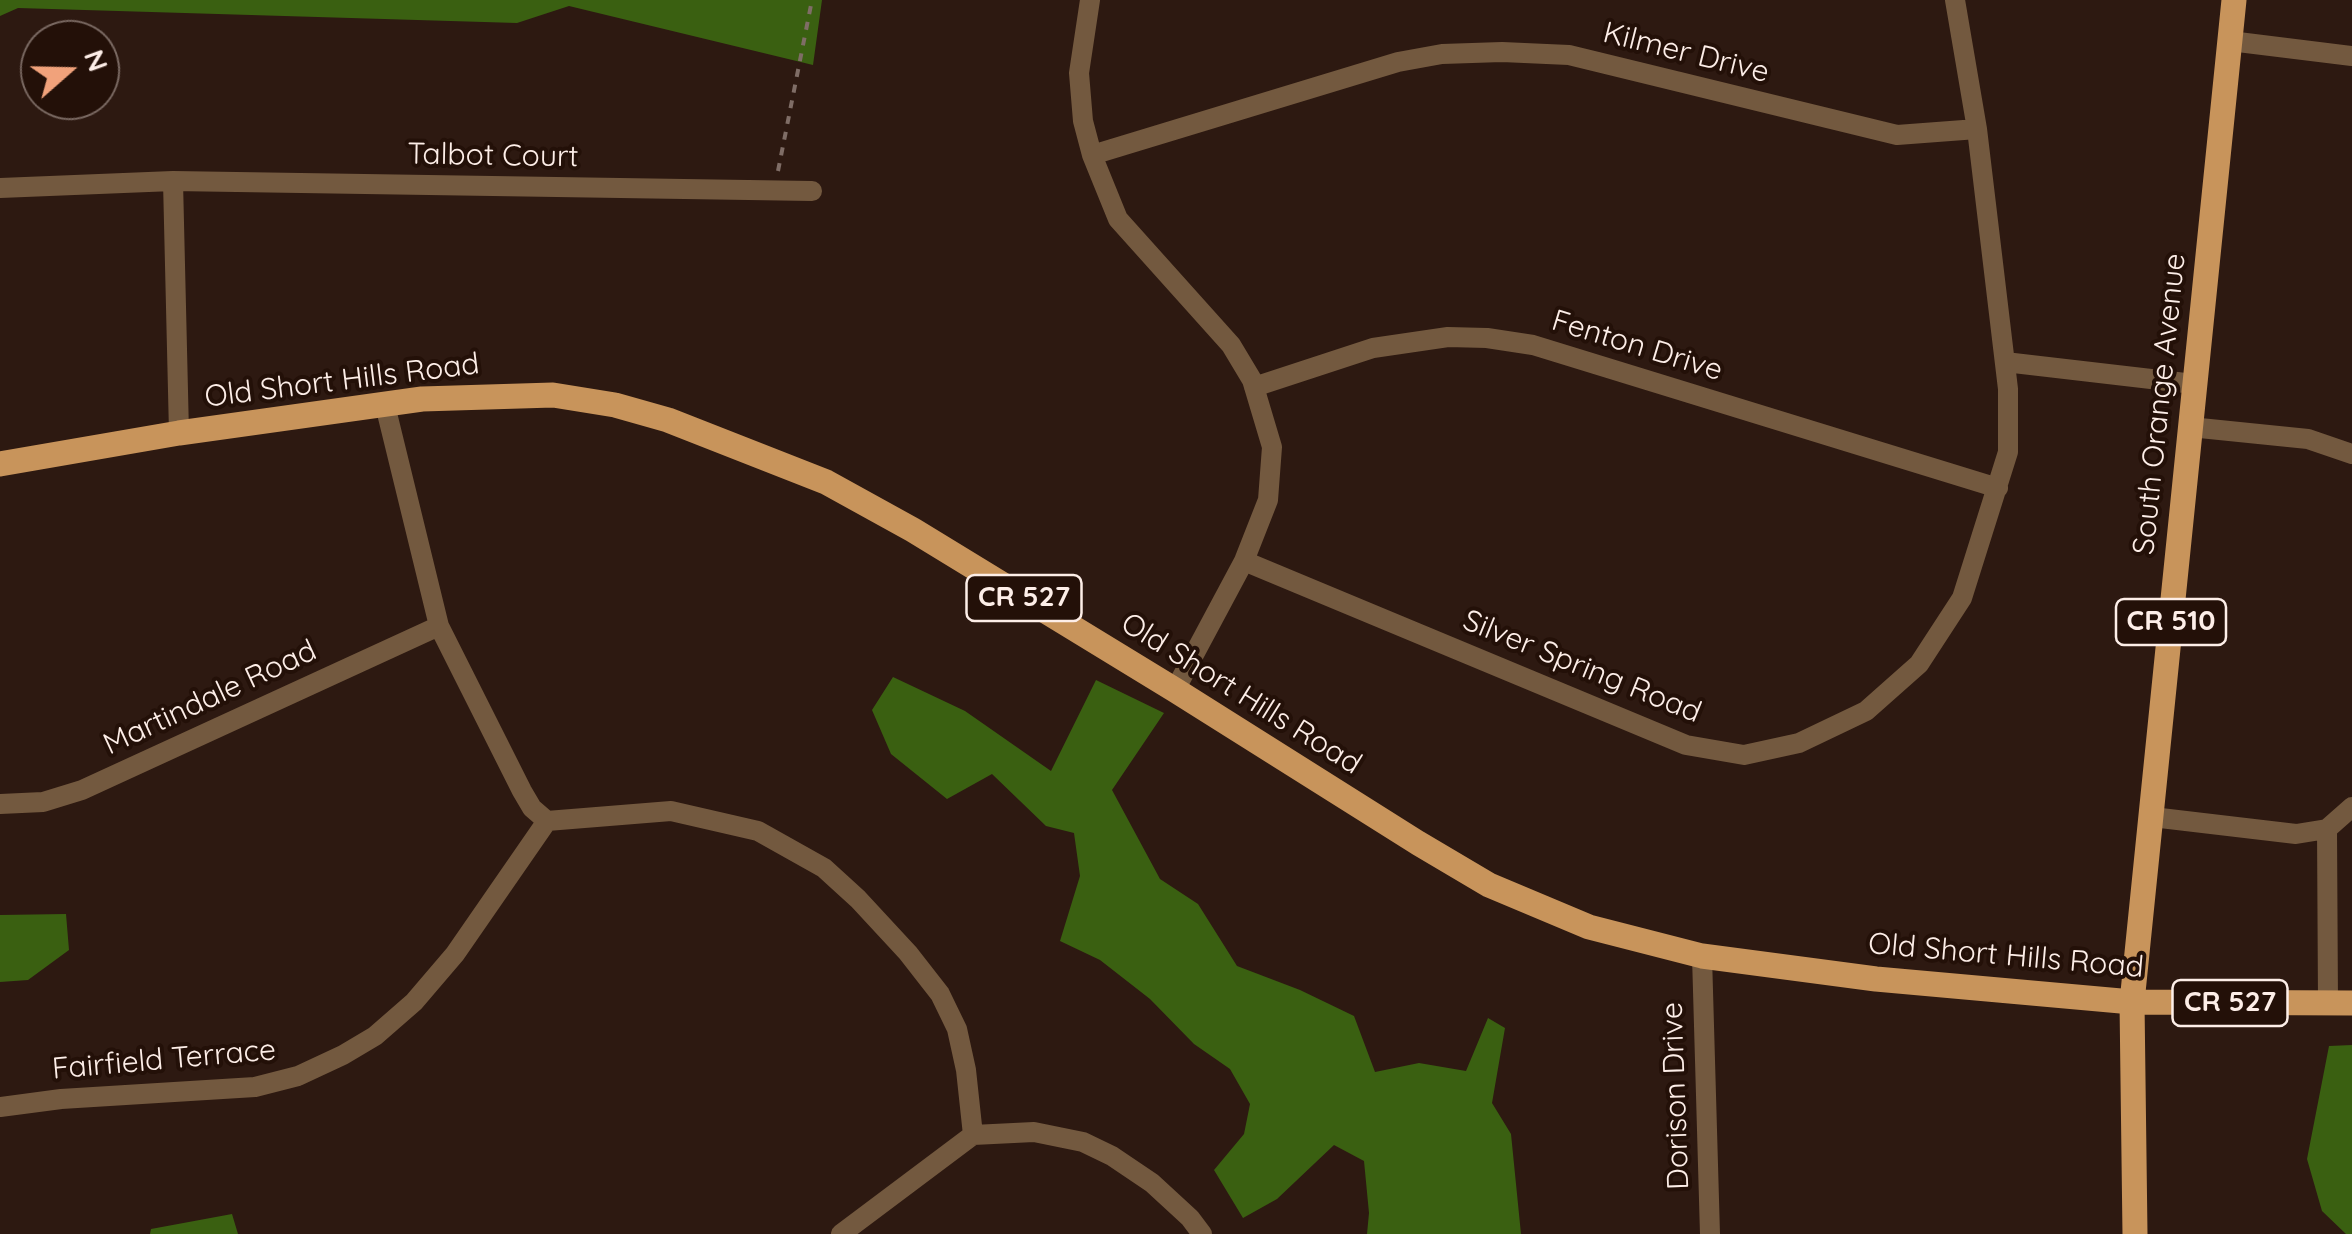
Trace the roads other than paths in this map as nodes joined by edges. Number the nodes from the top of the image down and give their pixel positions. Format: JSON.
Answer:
{"nodes":[{"id":1,"x":1956,"y":0,"type":"edge"},
{"id":2,"x":2234,"y":0,"type":"edge"},
{"id":3,"x":1083,"y":2,"type":"edge"},
{"id":4,"x":2230,"y":41,"type":"junction"},
{"id":5,"x":2352,"y":56,"type":"edge"},
{"id":6,"x":1978,"y":130,"type":"junction"},
{"id":7,"x":1092,"y":155,"type":"junction"},
{"id":8,"x":173,"y":181,"type":"junction"},
{"id":9,"x":0,"y":188,"type":"edge"},
{"id":10,"x":812,"y":190,"type":"dead end"},
{"id":11,"x":2005,"y":362,"type":"junction"},
{"id":12,"x":2194,"y":384,"type":"junction"},
{"id":13,"x":1254,"y":388,"type":"junction"},
{"id":14,"x":385,"y":405,"type":"junction"},
{"id":15,"x":2190,"y":427,"type":"junction"},
{"id":16,"x":179,"y":434,"type":"junction"},
{"id":17,"x":2352,"y":454,"type":"edge"},
{"id":18,"x":0,"y":464,"type":"edge"},
{"id":19,"x":1998,"y":488,"type":"junction"},
{"id":20,"x":1244,"y":561,"type":"junction"},
{"id":21,"x":439,"y":626,"type":"junction"},
{"id":22,"x":1175,"y":690,"type":"junction"},
{"id":23,"x":0,"y":804,"type":"edge"},
{"id":24,"x":2352,"y":807,"type":"edge"},
{"id":25,"x":2152,"y":817,"type":"junction"},
{"id":26,"x":547,"y":821,"type":"junction"},
{"id":27,"x":2327,"y":828,"type":"junction"},
{"id":28,"x":1702,"y":956,"type":"junction"},
{"id":29,"x":2132,"y":1002,"type":"junction"},
{"id":30,"x":2340,"y":1003,"type":"edge"},
{"id":31,"x":0,"y":1108,"type":"edge"},
{"id":32,"x":973,"y":1134,"type":"junction"},
{"id":33,"x":841,"y":1234,"type":"edge"},
{"id":34,"x":1202,"y":1234,"type":"edge"},
{"id":35,"x":1710,"y":1234,"type":"edge"},
{"id":36,"x":2136,"y":1234,"type":"edge"}],
"edges":[{"from":1,"to":6,"type":"street","name":"Silver Spring Road"},
{"from":2,"to":4,"type":"main road","name":"South Orange Avenue","number":"CR 510"},
{"from":3,"to":7,"type":"street"},
{"from":4,"to":5,"type":"street"},
{"from":4,"to":12,"type":"main road","name":"South Orange Avenue","number":"CR 510"},
{"from":6,"to":7,"type":"street","name":"Kilmer Drive"},
{"from":6,"to":11,"type":"street","name":"Silver Spring Road"},
{"from":7,"to":13,"type":"street"},
{"from":8,"to":9,"type":"street","name":"Talbot Court"},
{"from":8,"to":10,"type":"street","name":"Talbot Court"},
{"from":8,"to":16,"type":"street"},
{"from":11,"to":12,"type":"street"},
{"from":11,"to":19,"type":"street","name":"Silver Spring Road"},
{"from":12,"to":15,"type":"main road","name":"South Orange Avenue","number":"CR 510"},
{"from":13,"to":19,"type":"street","name":"Fenton Drive"},
{"from":13,"to":20,"type":"street"},
{"from":14,"to":16,"type":"main road","name":"Old Short Hills Road","number":"CR 527"},
{"from":14,"to":21,"type":"street"},
{"from":14,"to":22,"type":"main road","name":"Old Short Hills Road","number":"CR 527"},
{"from":15,"to":17,"type":"street"},
{"from":15,"to":25,"type":"main road","name":"South Orange Avenue","number":"CR 510"},
{"from":16,"to":18,"type":"main road","name":"Old Short Hills Road","number":"CR 527"},
{"from":19,"to":20,"type":"street","name":"Silver Spring Road"},
{"from":20,"to":22,"type":"street"},
{"from":21,"to":23,"type":"street","name":"Martindale Road"},
{"from":21,"to":26,"type":"street"},
{"from":22,"to":28,"type":"main road","name":"Old Short Hills Road","number":"CR 527"},
{"from":24,"to":27,"type":"street"},
{"from":25,"to":27,"type":"street"},
{"from":25,"to":29,"type":"main road","name":"South Orange Avenue","number":"CR 510"},
{"from":26,"to":31,"type":"street","name":"Fairfield Terrace"},
{"from":26,"to":32,"type":"street"},
{"from":27,"to":30,"type":"street"},
{"from":28,"to":29,"type":"main road","name":"Old Short Hills Road","number":"CR 527"},
{"from":28,"to":35,"type":"street","name":"Dorison Drive"},
{"from":29,"to":30,"type":"main road","name":"Old Short Hills Road","number":"CR 527"},
{"from":29,"to":36,"type":"main road","name":"South Orange Avenue","number":"CR 510"},
{"from":32,"to":33,"type":"street"},
{"from":32,"to":34,"type":"street"}]}
